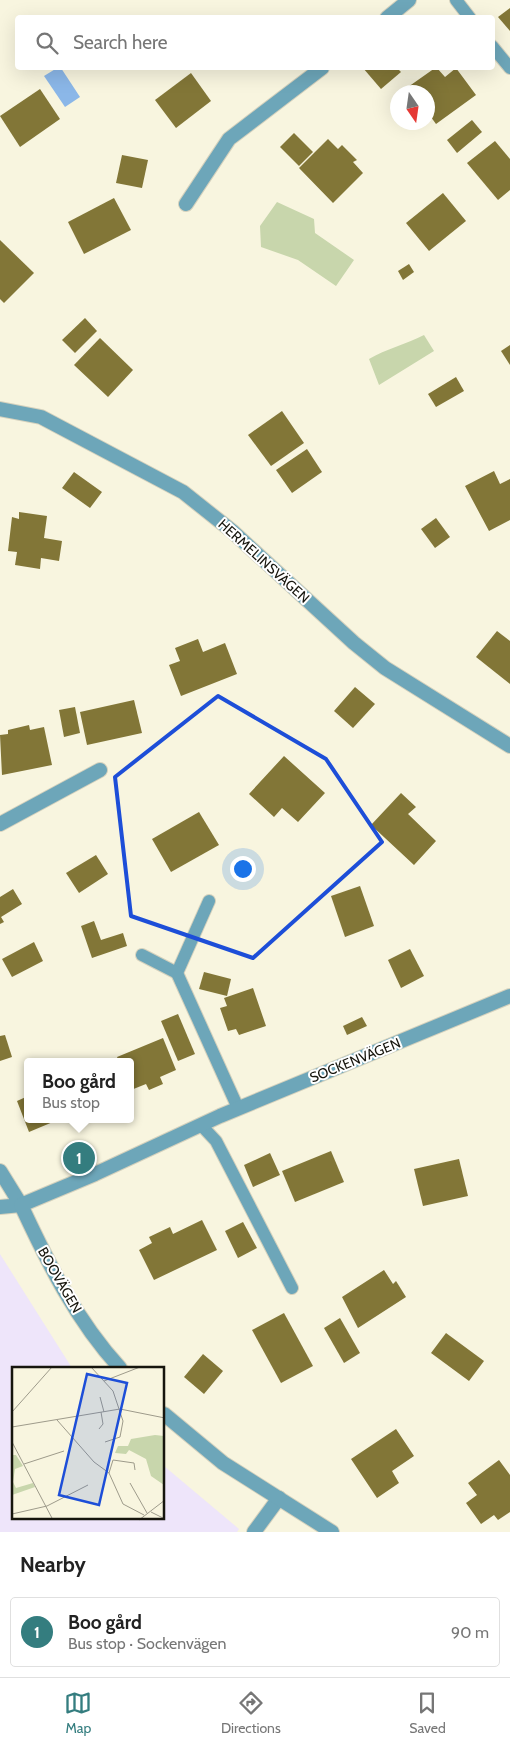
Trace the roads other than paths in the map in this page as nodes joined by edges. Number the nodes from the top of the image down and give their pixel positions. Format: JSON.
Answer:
{"nodes":[{"id":1,"x":409,"y":0,"type":"edge"},
{"id":2,"x":456,"y":0,"type":"edge"},
{"id":3,"x":390,"y":15,"type":"edge"},
{"id":4,"x":468,"y":15,"type":"edge"},
{"id":5,"x":495,"y":50,"type":"edge"},
{"id":6,"x":510,"y":68,"type":"edge"},
{"id":7,"x":319,"y":70,"type":"edge"},
{"id":8,"x":186,"y":204,"type":"dead end"},
{"id":9,"x":0,"y":408,"type":"edge"},
{"id":10,"x":510,"y":746,"type":"edge"},
{"id":11,"x":100,"y":770,"type":"dead end"},
{"id":12,"x":0,"y":824,"type":"edge"},
{"id":13,"x":209,"y":901,"type":"dead end"},
{"id":14,"x":142,"y":955,"type":"dead end"},
{"id":15,"x":177,"y":974,"type":"junction"},
{"id":16,"x":510,"y":996,"type":"edge"},
{"id":17,"x":238,"y":1108,"type":"junction"},
{"id":18,"x":200,"y":1125,"type":"junction"},
{"id":19,"x":0,"y":1171,"type":"edge"},
{"id":20,"x":21,"y":1205,"type":"junction"},
{"id":21,"x":0,"y":1208,"type":"edge"},
{"id":22,"x":292,"y":1288,"type":"dead end"},
{"id":23,"x":119,"y":1367,"type":"edge"},
{"id":24,"x":165,"y":1415,"type":"edge"},
{"id":25,"x":279,"y":1498,"type":"junction"},
{"id":26,"x":254,"y":1532,"type":"edge"},
{"id":27,"x":332,"y":1532,"type":"edge"}],
"edges":[{"from":1,"to":3,"type":"street"},
{"from":2,"to":4,"type":"lane"},
{"from":5,"to":6,"type":"lane"},
{"from":7,"to":8,"type":"street"},
{"from":9,"to":10,"type":"street","name":"HERMELINSVÄGEN"},
{"from":11,"to":12,"type":"street"},
{"from":13,"to":15,"type":"lane"},
{"from":14,"to":15,"type":"lane"},
{"from":15,"to":17,"type":"lane"},
{"from":16,"to":17,"type":"street","name":"SOCKENVÄGEN"},
{"from":17,"to":18,"type":"street","name":"SOCKENVÄGEN"},
{"from":18,"to":20,"type":"street","name":"SOCKENVÄGEN"},
{"from":18,"to":22,"type":"lane"},
{"from":19,"to":20,"type":"street","name":"BOOVÄGEN"},
{"from":20,"to":21,"type":"street"},
{"from":20,"to":23,"type":"street","name":"BOOVÄGEN"},
{"from":24,"to":25,"type":"street"},
{"from":25,"to":26,"type":"street"},
{"from":25,"to":27,"type":"street"}]}
